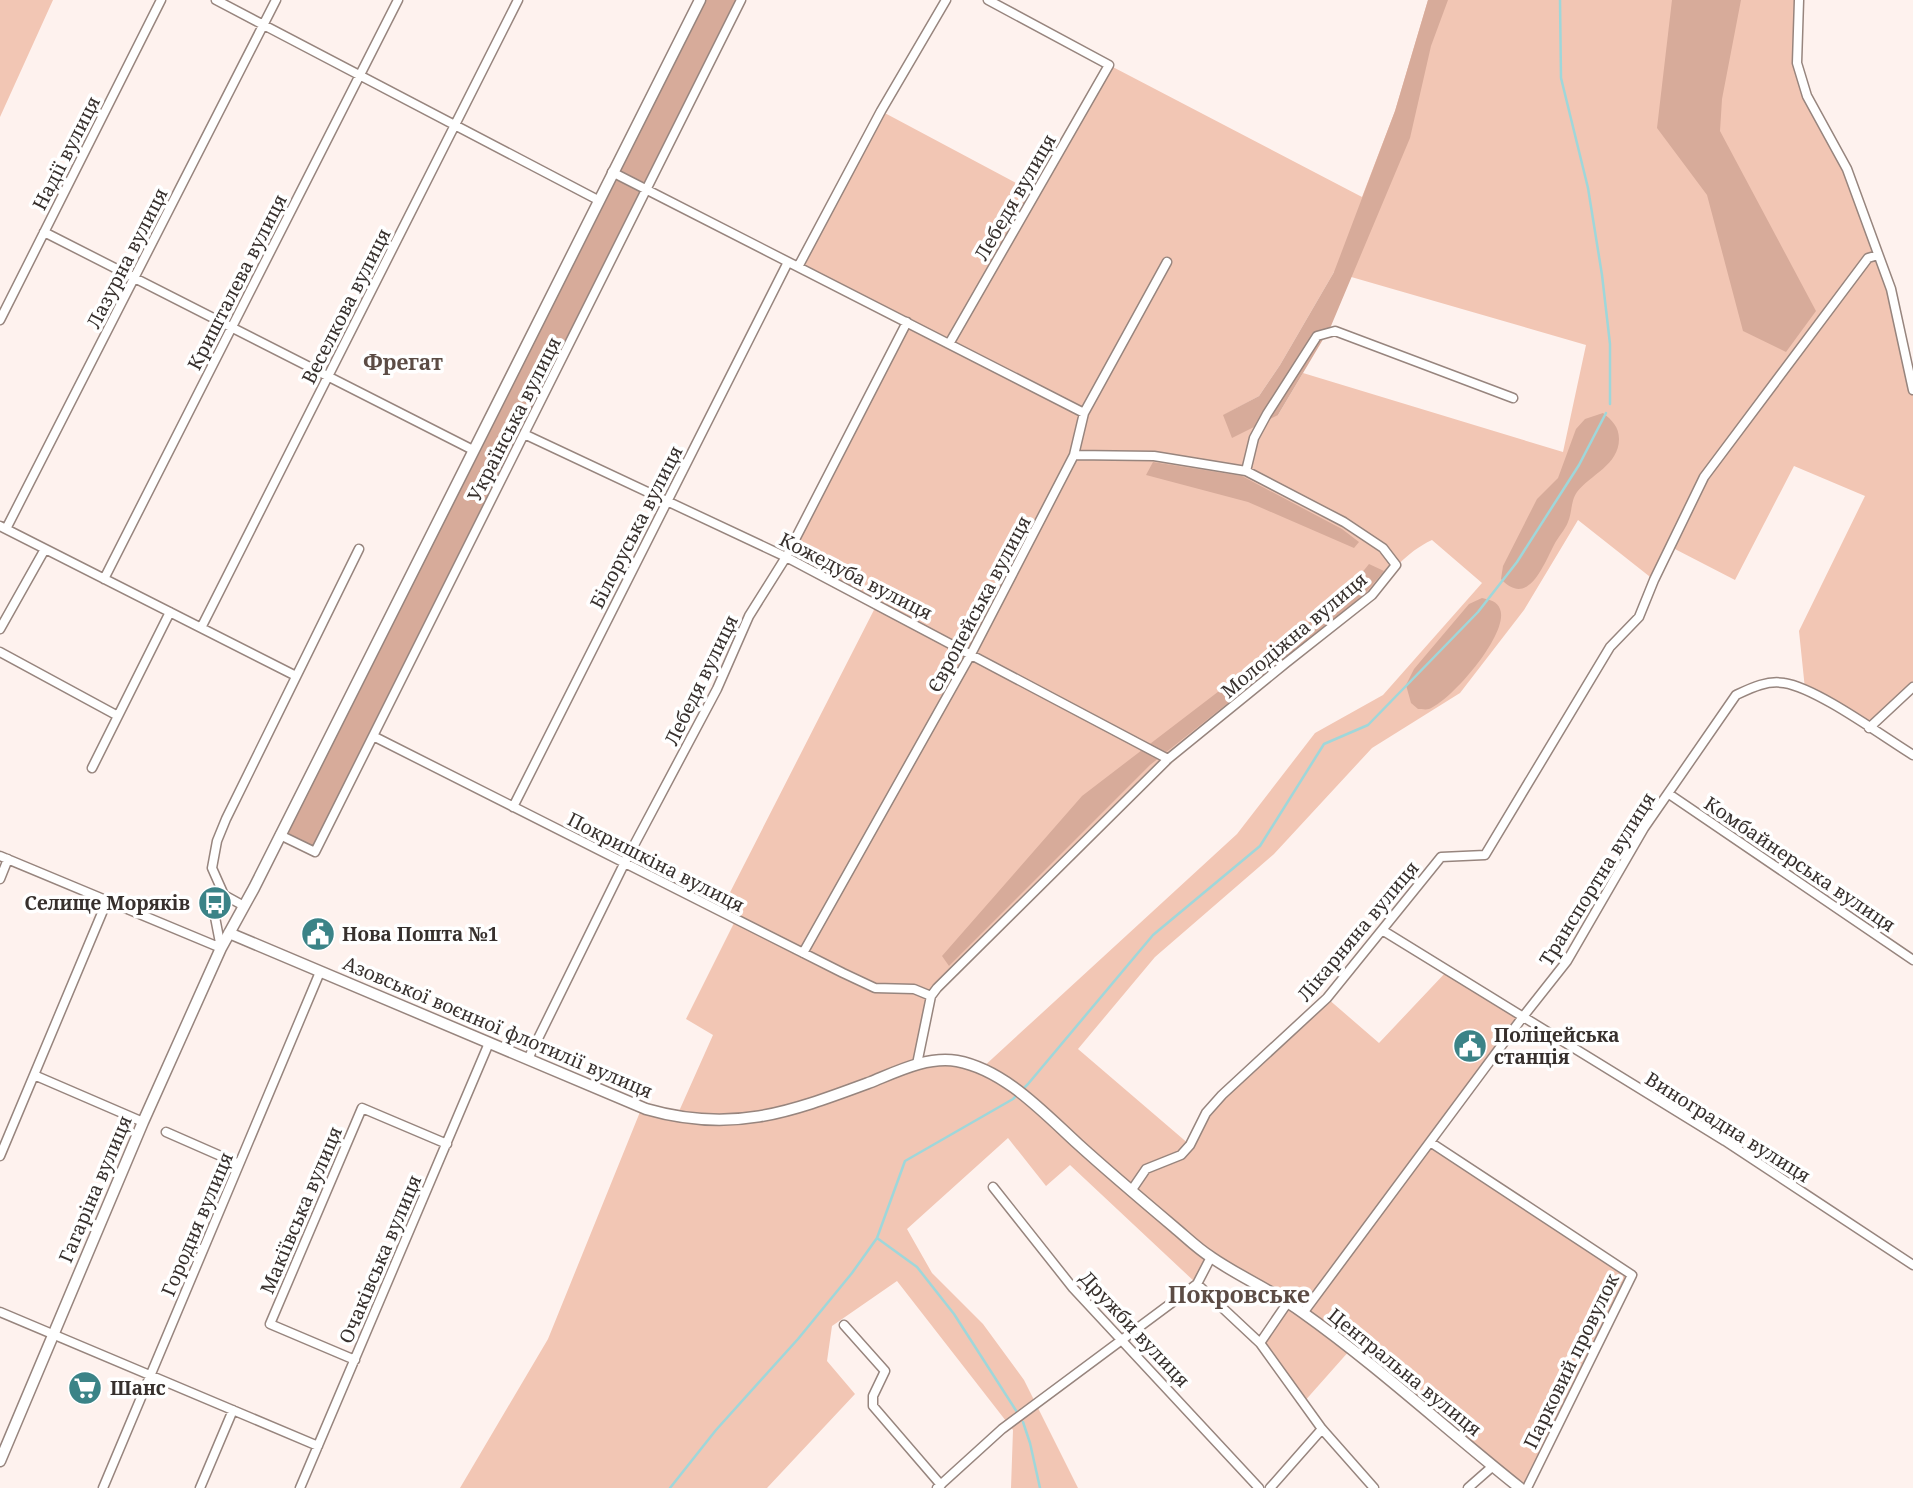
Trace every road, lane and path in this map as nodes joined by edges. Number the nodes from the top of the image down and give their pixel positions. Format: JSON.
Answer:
{"nodes":[{"id":1,"x":161,"y":0,"type":"edge"},
{"id":2,"x":216,"y":0,"type":"edge"},
{"id":3,"x":276,"y":0,"type":"edge"},
{"id":4,"x":398,"y":0,"type":"edge"},
{"id":5,"x":518,"y":0,"type":"edge"},
{"id":6,"x":700,"y":0,"type":"edge"},
{"id":7,"x":741,"y":0,"type":"edge"},
{"id":8,"x":946,"y":0,"type":"edge"},
{"id":9,"x":988,"y":0,"type":"edge"},
{"id":10,"x":1799,"y":0,"type":"edge"},
{"id":11,"x":263,"y":25,"type":"junction"},
{"id":12,"x":359,"y":75,"type":"junction"},
{"id":13,"x":455,"y":125,"type":"junction"},
{"id":14,"x":612,"y":172,"type":"junction"},
{"id":15,"x":646,"y":190,"type":"junction"},
{"id":16,"x":598,"y":200,"type":"junction"},
{"id":17,"x":44,"y":232,"type":"junction"},
{"id":18,"x":1878,"y":256,"type":"junction"},
{"id":19,"x":788,"y":262,"type":"junction"},
{"id":20,"x":1167,"y":262,"type":"dead end"},
{"id":21,"x":798,"y":267,"type":"junction"},
{"id":22,"x":134,"y":278,"type":"junction"},
{"id":23,"x":0,"y":320,"type":"edge"},
{"id":24,"x":907,"y":322,"type":"junction"},
{"id":25,"x":232,"y":327,"type":"junction"},
{"id":26,"x":949,"y":344,"type":"junction"},
{"id":27,"x":328,"y":377,"type":"junction"},
{"id":28,"x":1913,"y":390,"type":"edge"},
{"id":29,"x":1513,"y":398,"type":"dead end"},
{"id":30,"x":1084,"y":413,"type":"junction"},
{"id":31,"x":524,"y":434,"type":"junction"},
{"id":32,"x":472,"y":450,"type":"junction"},
{"id":33,"x":1074,"y":454,"type":"junction"},
{"id":34,"x":1246,"y":471,"type":"junction"},
{"id":35,"x":667,"y":501,"type":"junction"},
{"id":36,"x":3,"y":528,"type":"edge"},
{"id":37,"x":45,"y":549,"type":"junction"},
{"id":38,"x":359,"y":549,"type":"dead end"},
{"id":39,"x":786,"y":557,"type":"junction"},
{"id":40,"x":104,"y":579,"type":"junction"},
{"id":41,"x":170,"y":612,"type":"junction"},
{"id":42,"x":202,"y":626,"type":"dead end"},
{"id":43,"x":0,"y":629,"type":"edge"},
{"id":44,"x":0,"y":652,"type":"edge"},
{"id":45,"x":971,"y":654,"type":"junction"},
{"id":46,"x":296,"y":676,"type":"junction"},
{"id":47,"x":1913,"y":687,"type":"edge"},
{"id":48,"x":118,"y":716,"type":"junction"},
{"id":49,"x":1869,"y":727,"type":"junction"},
{"id":50,"x":373,"y":736,"type":"junction"},
{"id":51,"x":1913,"y":755,"type":"edge"},
{"id":52,"x":1168,"y":760,"type":"junction"},
{"id":53,"x":92,"y":768,"type":"dead end"},
{"id":54,"x":1669,"y":794,"type":"junction"},
{"id":55,"x":513,"y":807,"type":"junction"},
{"id":56,"x":280,"y":835,"type":"junction"},
{"id":57,"x":4,"y":858,"type":"edge"},
{"id":58,"x":624,"y":864,"type":"junction"},
{"id":59,"x":0,"y":879,"type":"edge"},
{"id":60,"x":224,"y":895,"type":"junction"},
{"id":61,"x":107,"y":901,"type":"junction"},
{"id":62,"x":244,"y":906,"type":"junction"},
{"id":63,"x":1381,"y":930,"type":"junction"},
{"id":64,"x":229,"y":933,"type":"junction"},
{"id":65,"x":221,"y":948,"type":"junction"},
{"id":66,"x":803,"y":953,"type":"junction"},
{"id":67,"x":1913,"y":960,"type":"edge"},
{"id":68,"x":320,"y":972,"type":"junction"},
{"id":69,"x":932,"y":996,"type":"junction"},
{"id":70,"x":1522,"y":1018,"type":"junction"},
{"id":71,"x":489,"y":1043,"type":"junction"},
{"id":72,"x":529,"y":1057,"type":"junction"},
{"id":73,"x":917,"y":1064,"type":"junction"},
{"id":74,"x":34,"y":1075,"type":"junction"},
{"id":75,"x":143,"y":1122,"type":"junction"},
{"id":76,"x":166,"y":1132,"type":"dead end"},
{"id":77,"x":1430,"y":1142,"type":"junction"},
{"id":78,"x":447,"y":1143,"type":"junction"},
{"id":79,"x":0,"y":1156,"type":"edge"},
{"id":80,"x":240,"y":1164,"type":"junction"},
{"id":81,"x":993,"y":1187,"type":"dead end"},
{"id":82,"x":1131,"y":1191,"type":"junction"},
{"id":83,"x":1211,"y":1257,"type":"junction"},
{"id":84,"x":1913,"y":1265,"type":"edge"},
{"id":85,"x":1197,"y":1284,"type":"junction"},
{"id":86,"x":1288,"y":1302,"type":"junction"},
{"id":87,"x":0,"y":1312,"type":"edge"},
{"id":88,"x":1303,"y":1312,"type":"junction"},
{"id":89,"x":844,"y":1325,"type":"dead end"},
{"id":90,"x":53,"y":1334,"type":"junction"},
{"id":91,"x":1122,"y":1338,"type":"junction"},
{"id":92,"x":1260,"y":1343,"type":"junction"},
{"id":93,"x":355,"y":1360,"type":"junction"},
{"id":94,"x":150,"y":1376,"type":"junction"},
{"id":95,"x":233,"y":1410,"type":"junction"},
{"id":96,"x":1322,"y":1429,"type":"junction"},
{"id":97,"x":318,"y":1446,"type":"junction"},
{"id":98,"x":0,"y":1461,"type":"edge"},
{"id":99,"x":1493,"y":1466,"type":"junction"},
{"id":100,"x":939,"y":1486,"type":"edge"},
{"id":101,"x":103,"y":1488,"type":"edge"},
{"id":102,"x":200,"y":1488,"type":"edge"},
{"id":103,"x":300,"y":1488,"type":"edge"},
{"id":104,"x":1258,"y":1488,"type":"edge"},
{"id":105,"x":1270,"y":1488,"type":"edge"},
{"id":106,"x":1374,"y":1488,"type":"edge"},
{"id":107,"x":1468,"y":1488,"type":"edge"},
{"id":108,"x":1520,"y":1488,"type":"edge"},
{"id":109,"x":1527,"y":1488,"type":"edge"}],
"edges":[{"from":1,"to":17,"type":"street","name":"Надії вулиця"},
{"from":2,"to":11,"type":"street"},
{"from":3,"to":11,"type":"street","name":"Лазурна вулиця"},
{"from":4,"to":12,"type":"street","name":"Кришталева вулиця"},
{"from":5,"to":13,"type":"street","name":"Веселкова вулиця"},
{"from":6,"to":14,"type":"street","name":"Гагаріна вулиця"},
{"from":7,"to":15,"type":"street","name":"Українська вулиця"},
{"from":8,"to":21,"type":"street"},
{"from":9,"to":26,"type":"street","name":"Лебедя вулиця"},
{"from":10,"to":18,"type":"street"},
{"from":11,"to":12,"type":"street"},
{"from":11,"to":22,"type":"street","name":"Лазурна вулиця"},
{"from":12,"to":13,"type":"street"},
{"from":12,"to":25,"type":"street","name":"Кришталева вулиця"},
{"from":13,"to":16,"type":"street"},
{"from":13,"to":27,"type":"street","name":"Веселкова вулиця"},
{"from":14,"to":15,"type":"street"},
{"from":14,"to":16,"type":"street","name":"Гагаріна вулиця"},
{"from":15,"to":19,"type":"street"},
{"from":15,"to":31,"type":"street","name":"Українська вулиця"},
{"from":16,"to":32,"type":"street","name":"Гагаріна вулиця"},
{"from":17,"to":22,"type":"street"},
{"from":17,"to":23,"type":"street","name":"Надії вулиця"},
{"from":18,"to":28,"type":"street"},
{"from":18,"to":63,"type":"street","name":"Лікарняна вулиця"},
{"from":19,"to":21,"type":"street"},
{"from":19,"to":35,"type":"street","name":"Білоруська вулиця"},
{"from":20,"to":30,"type":"street","name":"Європейська вулиця"},
{"from":21,"to":24,"type":"street"},
{"from":22,"to":25,"type":"street"},
{"from":22,"to":36,"type":"street","name":"Лазурна вулиця"},
{"from":24,"to":26,"type":"street"},
{"from":24,"to":39,"type":"street","name":"Лебедя вулиця"},
{"from":25,"to":27,"type":"street"},
{"from":25,"to":40,"type":"street","name":"Кришталева вулиця"},
{"from":26,"to":30,"type":"street"},
{"from":27,"to":32,"type":"street"},
{"from":27,"to":42,"type":"street","name":"Веселкова вулиця"},
{"from":29,"to":34,"type":"street"},
{"from":30,"to":33,"type":"street","name":"Європейська вулиця"},
{"from":31,"to":35,"type":"street","name":"Кожедуба вулиця"},
{"from":31,"to":50,"type":"street","name":"Українська вулиця"},
{"from":32,"to":56,"type":"street","name":"Гагаріна вулиця"},
{"from":33,"to":34,"type":"street"},
{"from":33,"to":45,"type":"street","name":"Європейська вулиця"},
{"from":34,"to":52,"type":"street","name":"Молодіжна вулиця"},
{"from":35,"to":39,"type":"street","name":"Кожедуба вулиця"},
{"from":35,"to":55,"type":"street","name":"Білоруська вулиця"},
{"from":36,"to":37,"type":"street"},
{"from":37,"to":40,"type":"street"},
{"from":37,"to":43,"type":"street"},
{"from":38,"to":46,"type":"street"},
{"from":39,"to":45,"type":"street","name":"Кожедуба вулиця"},
{"from":39,"to":58,"type":"street","name":"Лебедя вулиця"},
{"from":40,"to":41,"type":"street"},
{"from":41,"to":46,"type":"street"},
{"from":41,"to":48,"type":"street"},
{"from":44,"to":48,"type":"street"},
{"from":45,"to":52,"type":"street","name":"Кожедуба вулиця"},
{"from":45,"to":66,"type":"street","name":"Європейська вулиця"},
{"from":46,"to":60,"type":"street"},
{"from":47,"to":49,"type":"street"},
{"from":48,"to":53,"type":"street"},
{"from":49,"to":51,"type":"street"},
{"from":49,"to":54,"type":"street","name":"Транспортна вулиця"},
{"from":50,"to":55,"type":"street","name":"Покришкіна вулиця"},
{"from":50,"to":56,"type":"street","name":"Українська вулиця"},
{"from":52,"to":69,"type":"street","name":"Молодіжна вулиця"},
{"from":54,"to":67,"type":"street","name":"Комбайнерська вулиця"},
{"from":54,"to":70,"type":"street","name":"Транспортна вулиця"},
{"from":55,"to":58,"type":"street","name":"Покришкіна вулиця"},
{"from":56,"to":62,"type":"street","name":"Гагаріна вулиця"},
{"from":57,"to":59,"type":"street"},
{"from":57,"to":61,"type":"street"},
{"from":58,"to":66,"type":"street","name":"Покришкіна вулиця"},
{"from":58,"to":72,"type":"street","name":"Лебедя вулиця"},
{"from":60,"to":62,"type":"street"},
{"from":60,"to":65,"type":"street"},
{"from":61,"to":65,"type":"street"},
{"from":61,"to":74,"type":"street"},
{"from":62,"to":64,"type":"street","name":"Гагаріна вулиця"},
{"from":63,"to":70,"type":"street","name":"Виноградна вулиця"},
{"from":63,"to":82,"type":"street","name":"Лікарняна вулиця"},
{"from":64,"to":65,"type":"street","name":"Гагаріна вулиця"},
{"from":64,"to":68,"type":"street","name":"Азовської воєнної флотилії вулиця"},
{"from":65,"to":75,"type":"street","name":"Гагаріна вулиця"},
{"from":66,"to":69,"type":"street","name":"Покришкіна вулиця"},
{"from":68,"to":71,"type":"street","name":"Азовської воєнної флотилії вулиця"},
{"from":68,"to":80,"type":"street","name":"Городня вулиця"},
{"from":69,"to":73,"type":"street","name":"Молодіжна вулиця"},
{"from":70,"to":77,"type":"street","name":"Транспортна вулиця"},
{"from":70,"to":84,"type":"street","name":"Виноградна вулиця"},
{"from":71,"to":72,"type":"street","name":"Азовської воєнної флотилії вулиця"},
{"from":71,"to":78,"type":"street","name":"Очаківська вулиця"},
{"from":72,"to":73,"type":"street","name":"Азовської воєнної флотилії вулиця"},
{"from":73,"to":82,"type":"street","name":"Центральна вулиця"},
{"from":74,"to":75,"type":"street"},
{"from":74,"to":79,"type":"street"},
{"from":75,"to":90,"type":"street","name":"Гагаріна вулиця"},
{"from":76,"to":80,"type":"street"},
{"from":77,"to":88,"type":"street","name":"Транспортна вулиця"},
{"from":77,"to":109,"type":"street","name":"Парковий провулок"},
{"from":78,"to":93,"type":"street","name":"Очаківська вулиця"},
{"from":78,"to":93,"type":"street","name":"Макіївська вулиця"},
{"from":80,"to":94,"type":"street","name":"Городня вулиця"},
{"from":81,"to":91,"type":"street","name":"Дружби вулиця"},
{"from":82,"to":83,"type":"street","name":"Центральна вулиця"},
{"from":83,"to":85,"type":"street"},
{"from":83,"to":86,"type":"street","name":"Центральна вулиця"},
{"from":85,"to":91,"type":"street"},
{"from":85,"to":92,"type":"street"},
{"from":86,"to":88,"type":"street","name":"Центральна вулиця"},
{"from":86,"to":92,"type":"street"},
{"from":87,"to":90,"type":"street"},
{"from":88,"to":99,"type":"street","name":"Центральна вулиця"},
{"from":89,"to":100,"type":"street"},
{"from":90,"to":94,"type":"street"},
{"from":90,"to":98,"type":"street","name":"Гагаріна вулиця"},
{"from":91,"to":100,"type":"street"},
{"from":91,"to":104,"type":"street","name":"Дружби вулиця"},
{"from":92,"to":96,"type":"street"},
{"from":93,"to":97,"type":"street","name":"Очаківська вулиця"},
{"from":94,"to":95,"type":"street"},
{"from":94,"to":101,"type":"street","name":"Городня вулиця"},
{"from":95,"to":97,"type":"street"},
{"from":95,"to":102,"type":"street"},
{"from":96,"to":105,"type":"street"},
{"from":96,"to":106,"type":"street"},
{"from":97,"to":103,"type":"street","name":"Очаківська вулиця"},
{"from":99,"to":107,"type":"street"},
{"from":99,"to":108,"type":"street","name":"Центральна вулиця"}]}
